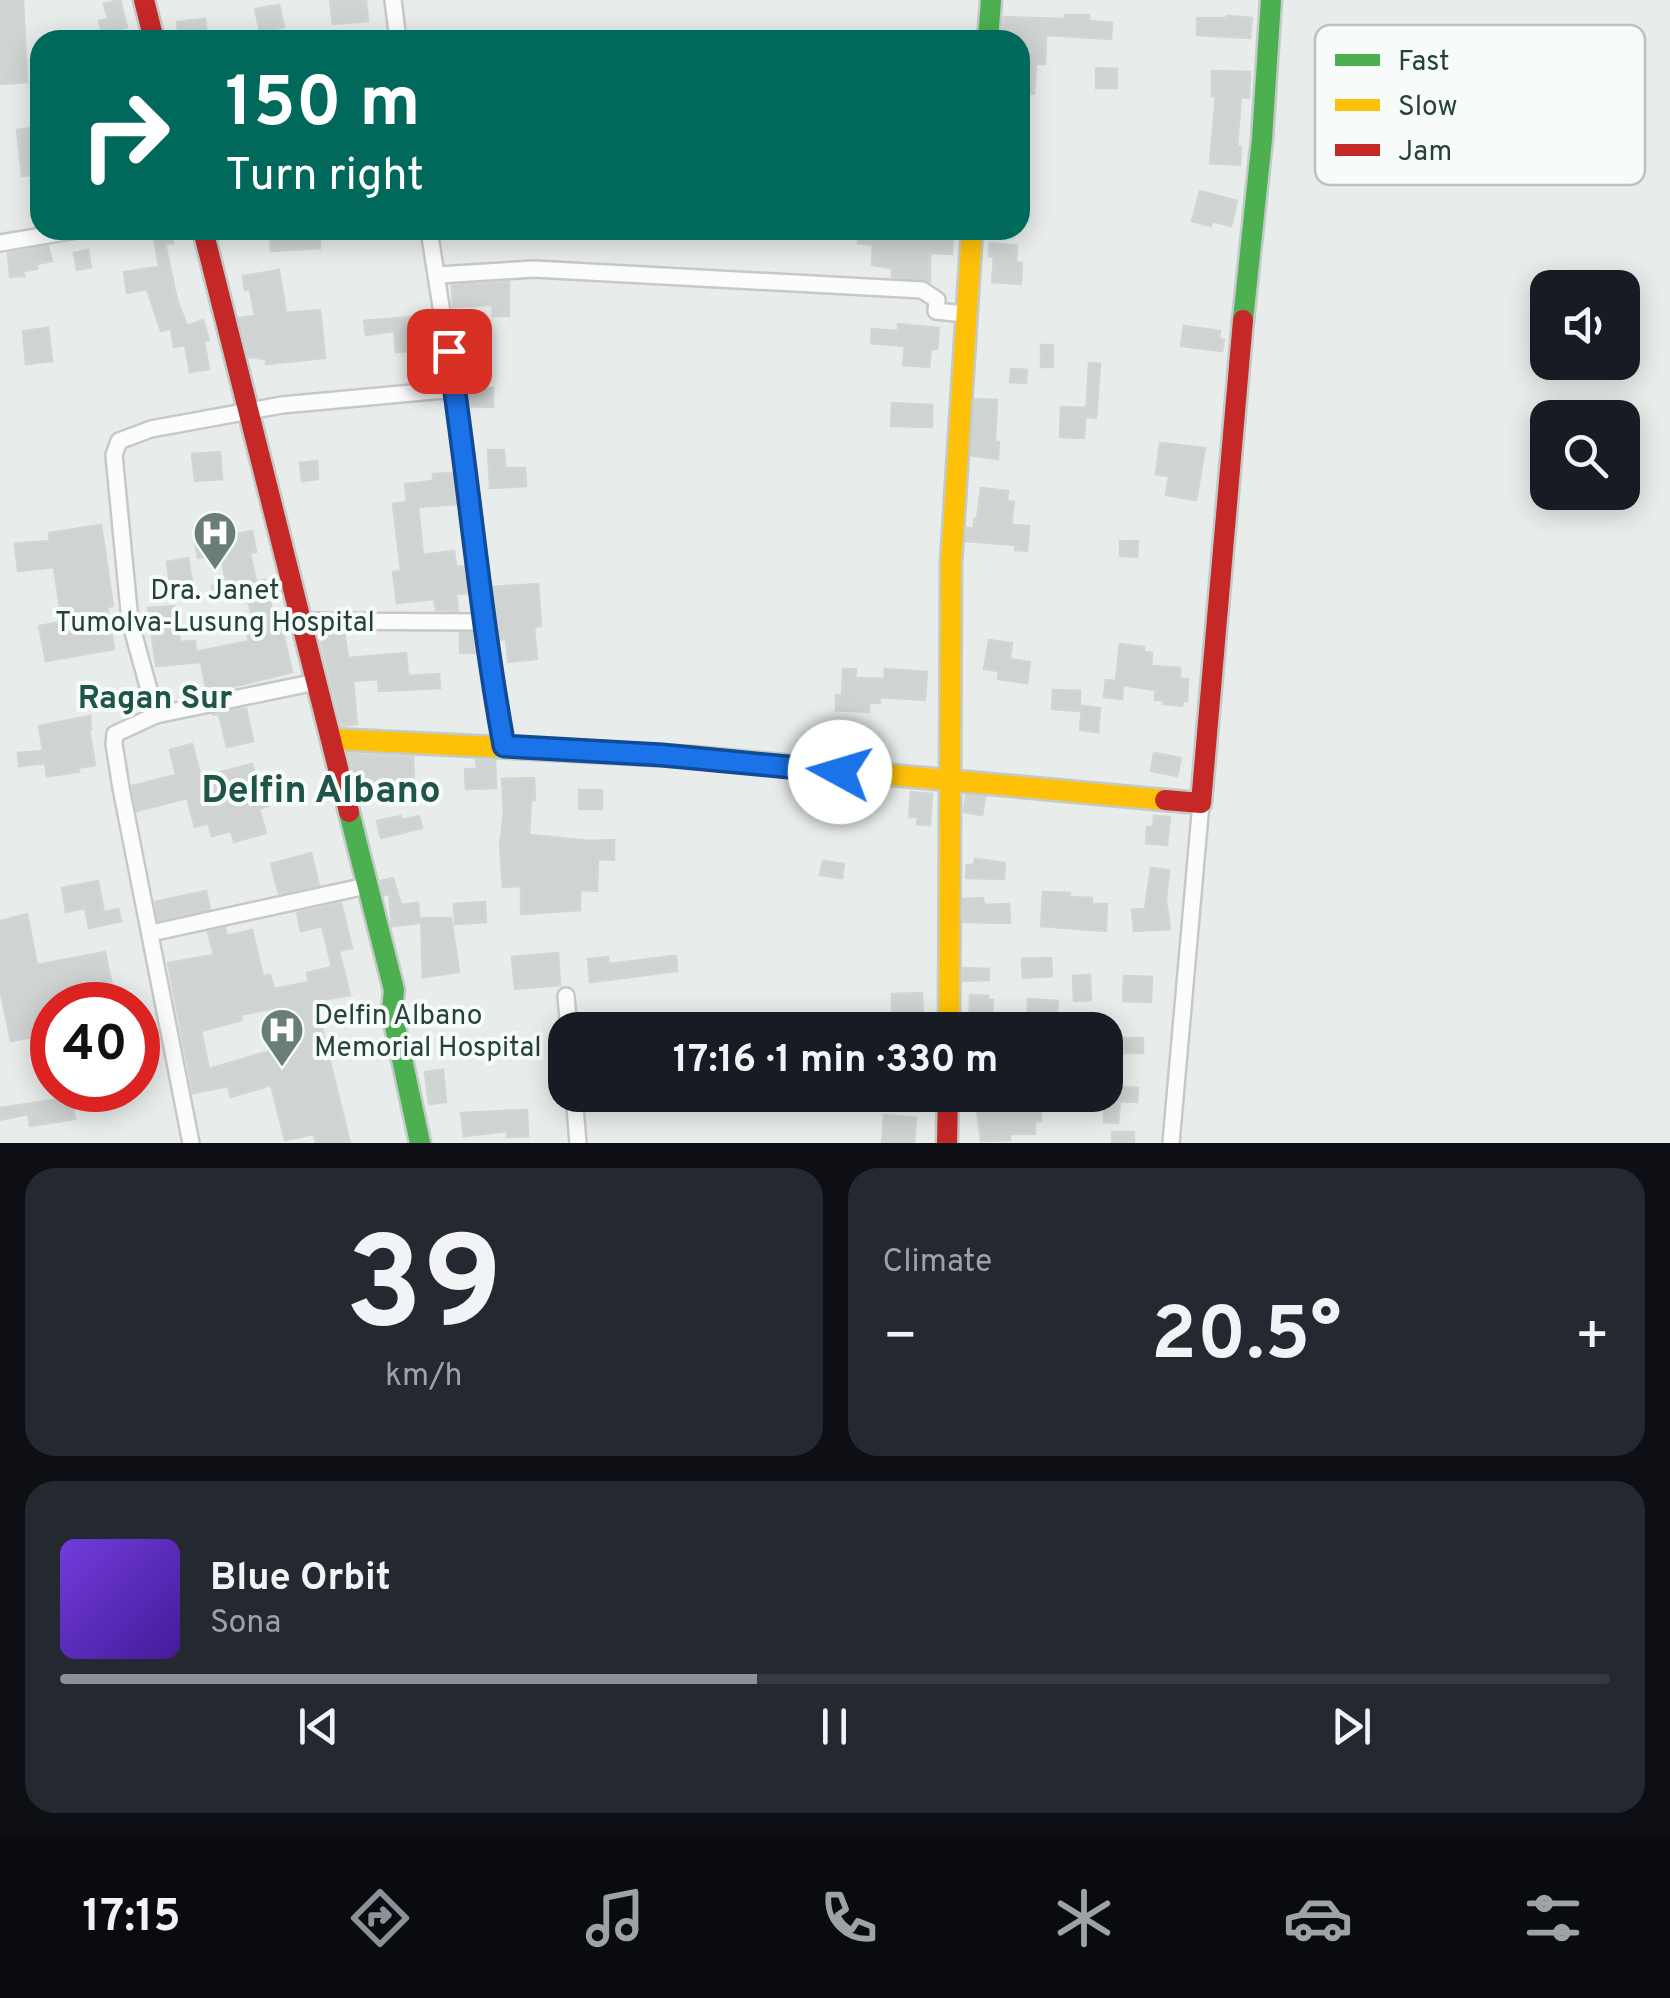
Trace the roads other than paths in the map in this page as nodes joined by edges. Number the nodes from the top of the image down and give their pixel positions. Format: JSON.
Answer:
{"nodes":[{"id":1,"x":144,"y":0,"type":"edge"},
{"id":2,"x":393,"y":0,"type":"edge"},
{"id":3,"x":992,"y":0,"type":"edge"},
{"id":4,"x":1271,"y":0,"type":"edge"},
{"id":5,"x":152,"y":30,"type":"edge"},
{"id":6,"x":397,"y":30,"type":"edge"},
{"id":7,"x":989,"y":30,"type":"edge"},
{"id":8,"x":30,"y":238,"type":"edge"},
{"id":9,"x":205,"y":240,"type":"edge"},
{"id":10,"x":431,"y":240,"type":"edge"},
{"id":11,"x":971,"y":240,"type":"edge"},
{"id":12,"x":0,"y":243,"type":"edge"},
{"id":13,"x":438,"y":274,"type":"junction"},
{"id":14,"x":964,"y":314,"type":"junction"},
{"id":15,"x":455,"y":389,"type":"junction"},
{"id":16,"x":248,"y":411,"type":"junction"},
{"id":17,"x":301,"y":622,"type":"junction"},
{"id":18,"x":482,"y":622,"type":"junction"},
{"id":19,"x":316,"y":682,"type":"junction"},
{"id":20,"x":156,"y":715,"type":"junction"},
{"id":21,"x":331,"y":739,"type":"junction"},
{"id":22,"x":504,"y":746,"type":"junction"},
{"id":23,"x":948,"y":782,"type":"junction"},
{"id":24,"x":1201,"y":803,"type":"junction"},
{"id":25,"x":366,"y":886,"type":"junction"},
{"id":26,"x":151,"y":933,"type":"junction"},
{"id":27,"x":566,"y":996,"type":"dead end"},
{"id":28,"x":567,"y":1012,"type":"edge"},
{"id":29,"x":949,"y":1012,"type":"edge"},
{"id":30,"x":575,"y":1112,"type":"edge"},
{"id":31,"x":948,"y":1112,"type":"edge"},
{"id":32,"x":191,"y":1143,"type":"edge"},
{"id":33,"x":420,"y":1143,"type":"edge"},
{"id":34,"x":578,"y":1143,"type":"edge"},
{"id":35,"x":947,"y":1143,"type":"edge"},
{"id":36,"x":1172,"y":1143,"type":"edge"}],
"edges":[{"from":1,"to":5,"type":"street"},
{"from":2,"to":6,"type":"street"},
{"from":3,"to":7,"type":"street"},
{"from":4,"to":24,"type":"street"},
{"from":8,"to":12,"type":"street"},
{"from":9,"to":16,"type":"street"},
{"from":10,"to":13,"type":"street"},
{"from":11,"to":14,"type":"street"},
{"from":13,"to":14,"type":"street"},
{"from":13,"to":15,"type":"street"},
{"from":14,"to":23,"type":"street"},
{"from":15,"to":16,"type":"street"},
{"from":15,"to":18,"type":"street"},
{"from":16,"to":17,"type":"street"},
{"from":16,"to":20,"type":"street"},
{"from":17,"to":18,"type":"street"},
{"from":17,"to":19,"type":"street"},
{"from":18,"to":22,"type":"street"},
{"from":19,"to":20,"type":"street"},
{"from":19,"to":21,"type":"street"},
{"from":20,"to":26,"type":"street"},
{"from":21,"to":22,"type":"street"},
{"from":21,"to":25,"type":"street"},
{"from":22,"to":23,"type":"street"},
{"from":23,"to":24,"type":"street"},
{"from":23,"to":29,"type":"street"},
{"from":24,"to":36,"type":"street"},
{"from":25,"to":26,"type":"street"},
{"from":25,"to":33,"type":"street"},
{"from":26,"to":32,"type":"street"},
{"from":27,"to":28,"type":"street"},
{"from":30,"to":34,"type":"street"},
{"from":31,"to":35,"type":"street"}]}
